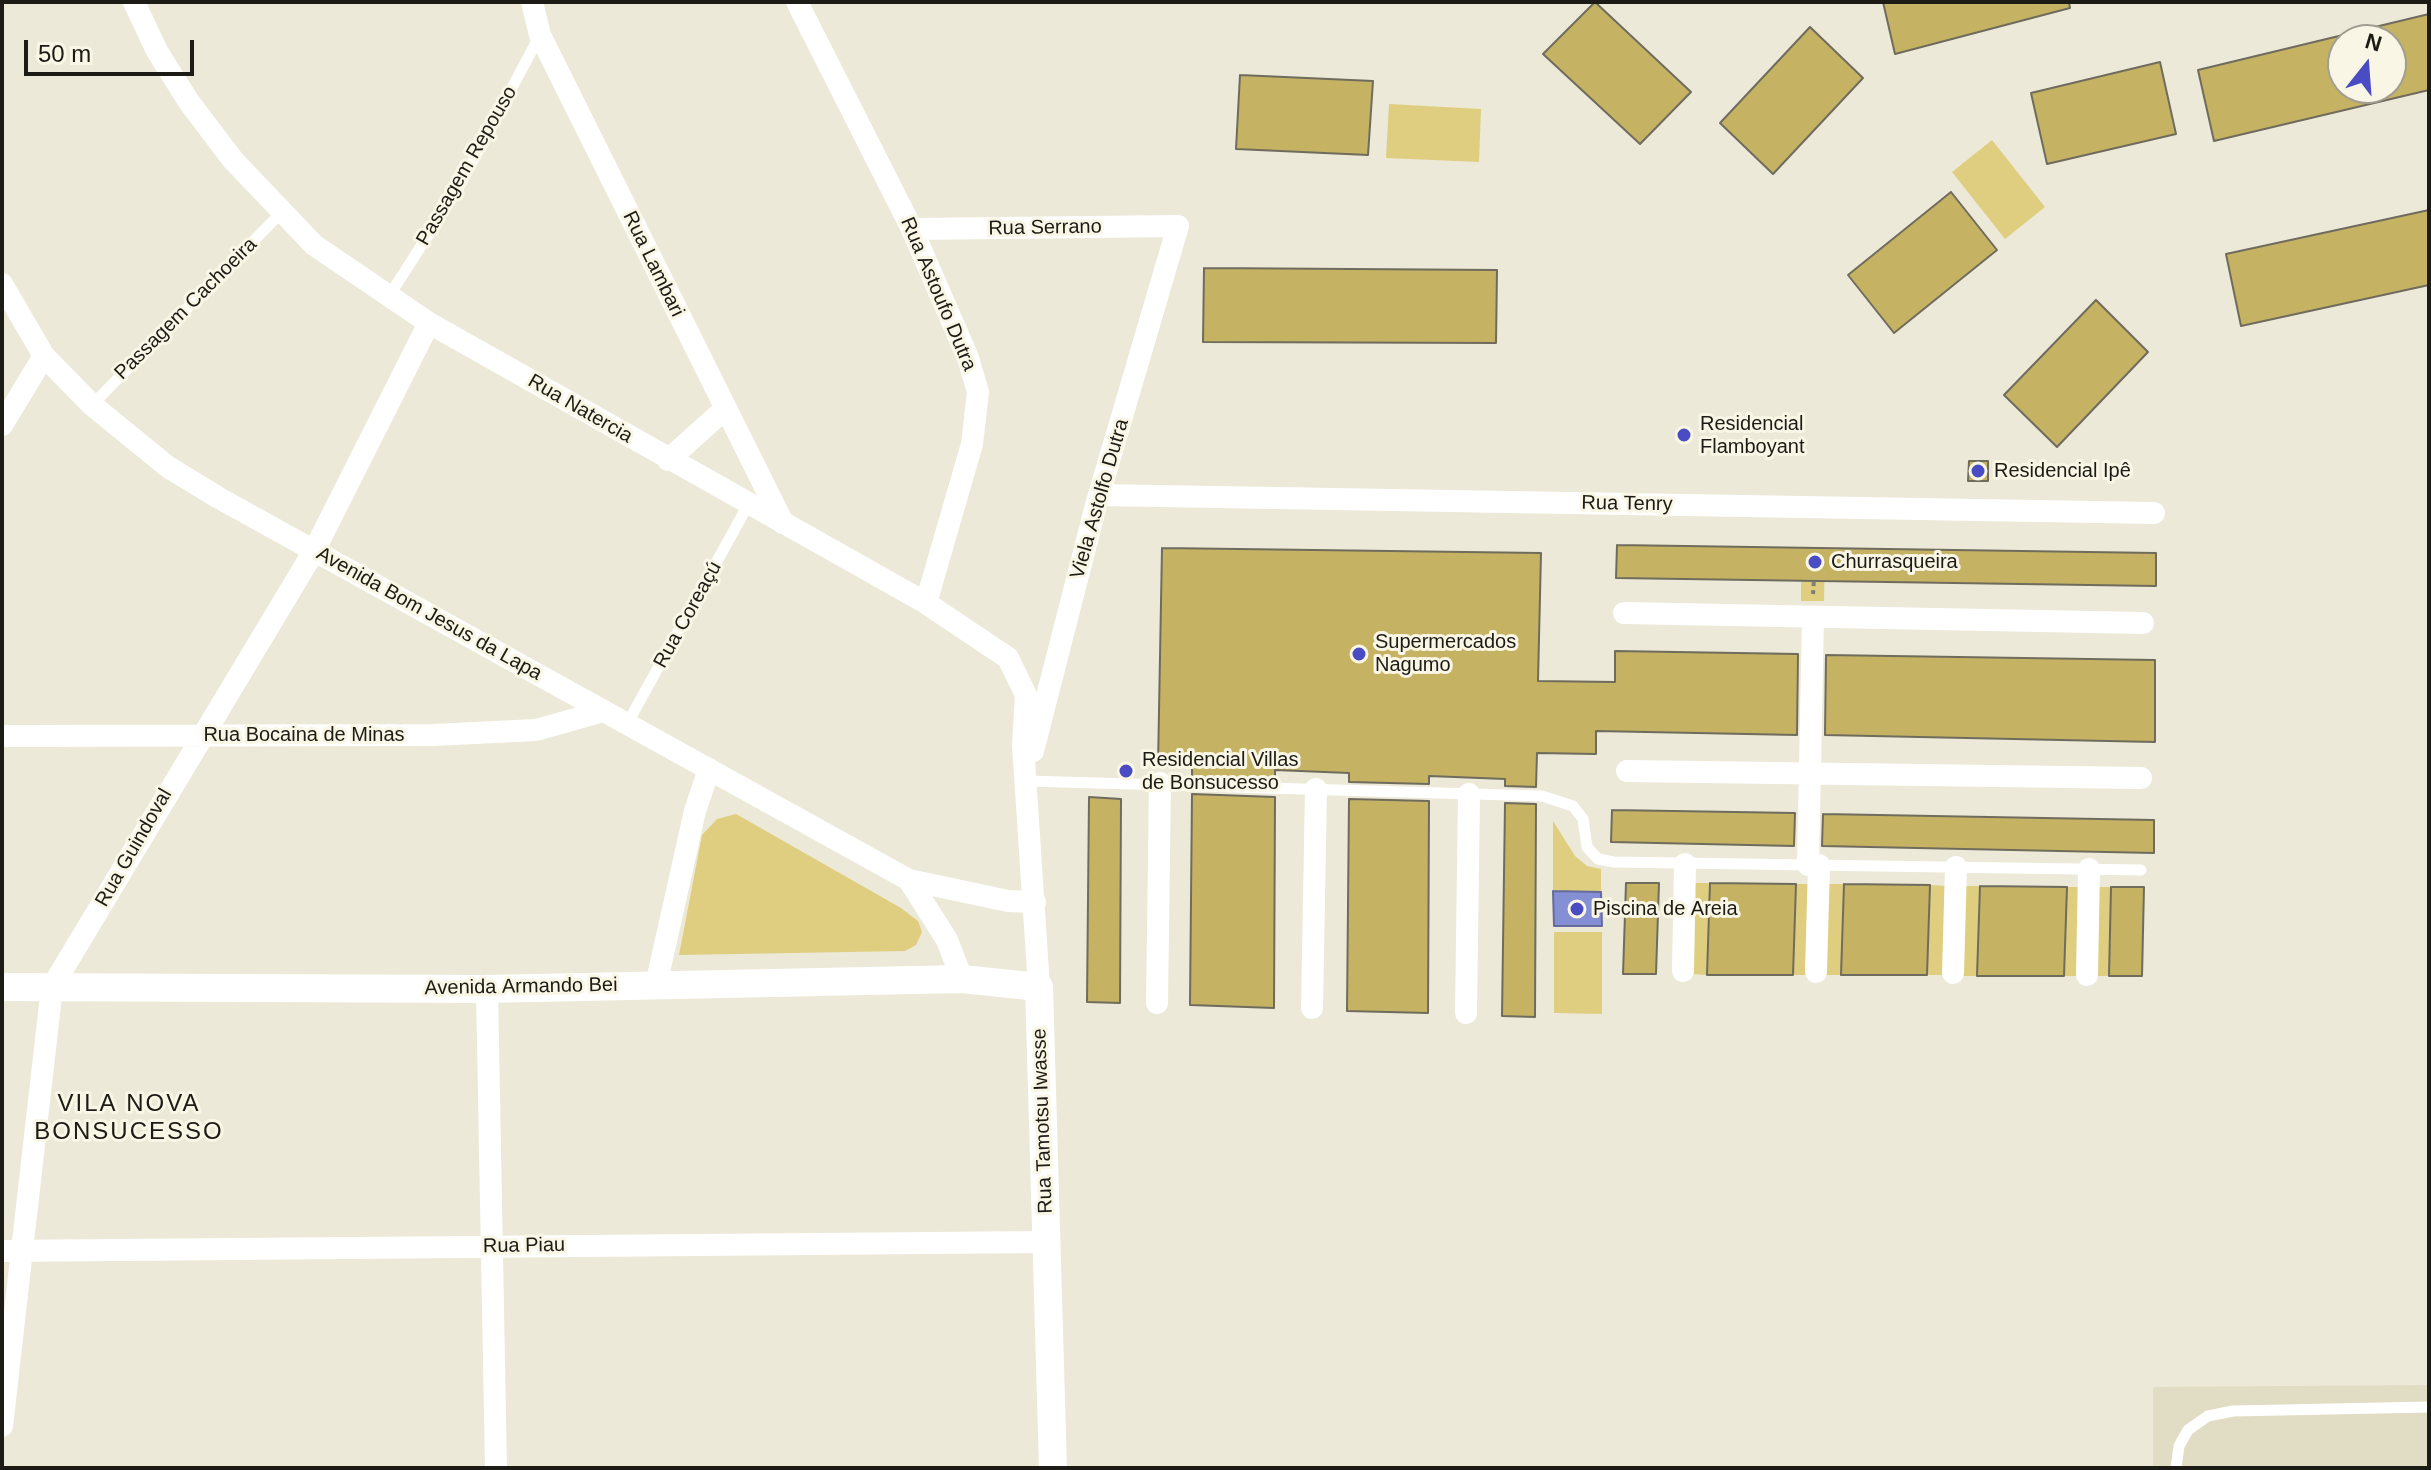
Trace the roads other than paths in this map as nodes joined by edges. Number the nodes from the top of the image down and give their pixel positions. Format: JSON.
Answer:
{"nodes":[{"id":1,"x":134,"y":2,"type":"edge"},
{"id":2,"x":532,"y":2,"type":"edge"},
{"id":3,"x":797,"y":2,"type":"edge"},
{"id":4,"x":540,"y":35,"type":"junction"},
{"id":5,"x":281,"y":213,"type":"junction"},
{"id":6,"x":1178,"y":226,"type":"joint"},
{"id":7,"x":912,"y":229,"type":"junction"},
{"id":8,"x":2,"y":284,"type":"edge"},
{"id":9,"x":389,"y":296,"type":"junction"},
{"id":10,"x":429,"y":323,"type":"junction"},
{"id":11,"x":44,"y":356,"type":"junction"},
{"id":12,"x":92,"y":405,"type":"junction"},
{"id":13,"x":725,"y":409,"type":"junction"},
{"id":14,"x":2,"y":425,"type":"edge"},
{"id":15,"x":668,"y":460,"type":"junction"},
{"id":16,"x":1099,"y":495,"type":"junction"},
{"id":17,"x":748,"y":505,"type":"junction"},
{"id":18,"x":2154,"y":513,"type":"dead end"},
{"id":19,"x":783,"y":523,"type":"junction"},
{"id":20,"x":314,"y":551,"type":"junction"},
{"id":21,"x":926,"y":603,"type":"junction"},
{"id":22,"x":1624,"y":613,"type":"dead end"},
{"id":23,"x":1813,"y":617,"type":"junction"},
{"id":24,"x":2143,"y":623,"type":"dead end"},
{"id":25,"x":604,"y":711,"type":"junction"},
{"id":26,"x":627,"y":724,"type":"junction"},
{"id":27,"x":201,"y":734,"type":"junction"},
{"id":28,"x":2,"y":736,"type":"edge"},
{"id":29,"x":709,"y":769,"type":"junction"},
{"id":30,"x":1627,"y":771,"type":"dead end"},
{"id":31,"x":1809,"y":774,"type":"junction"},
{"id":32,"x":1028,"y":777,"type":"junction"},
{"id":33,"x":2141,"y":778,"type":"dead end"},
{"id":34,"x":1160,"y":783,"type":"junction"},
{"id":35,"x":1316,"y":789,"type":"junction"},
{"id":36,"x":1469,"y":794,"type":"junction"},
{"id":37,"x":1685,"y":864,"type":"junction"},
{"id":38,"x":1814,"y":865,"type":"junction"},
{"id":39,"x":1956,"y":867,"type":"junction"},
{"id":40,"x":2089,"y":869,"type":"junction"},
{"id":41,"x":2141,"y":870,"type":"dead end"},
{"id":42,"x":909,"y":880,"type":"junction"},
{"id":43,"x":1035,"y":902,"type":"junction"},
{"id":44,"x":1683,"y":971,"type":"dead end"},
{"id":45,"x":1816,"y":972,"type":"dead end"},
{"id":46,"x":1953,"y":973,"type":"dead end"},
{"id":47,"x":2087,"y":975,"type":"dead end"},
{"id":48,"x":962,"y":979,"type":"junction"},
{"id":49,"x":656,"y":985,"type":"junction"},
{"id":50,"x":2,"y":987,"type":"edge"},
{"id":51,"x":52,"y":987,"type":"junction"},
{"id":52,"x":1039,"y":987,"type":"junction"},
{"id":53,"x":487,"y":989,"type":"junction"},
{"id":54,"x":1157,"y":1003,"type":"dead end"},
{"id":55,"x":1312,"y":1008,"type":"dead end"},
{"id":56,"x":1466,"y":1013,"type":"dead end"},
{"id":57,"x":1046,"y":1242,"type":"junction"},
{"id":58,"x":492,"y":1246,"type":"junction"},
{"id":59,"x":12,"y":1250,"type":"edge"},
{"id":60,"x":2429,"y":1407,"type":"edge"},
{"id":61,"x":2,"y":1426,"type":"edge"},
{"id":62,"x":496,"y":1468,"type":"edge"},
{"id":63,"x":1053,"y":1468,"type":"edge"},
{"id":64,"x":2176,"y":1468,"type":"edge"}],
"edges":[{"from":1,"to":5,"type":"street","name":"Rua Natercia"},
{"from":2,"to":4,"type":"street","name":"Rua Lambari"},
{"from":3,"to":7,"type":"street","name":"Rua Astoufo Dutra"},
{"from":4,"to":9,"type":"lane","name":"Passagem Repouso"},
{"from":4,"to":13,"type":"street","name":"Rua Lambari"},
{"from":5,"to":9,"type":"street","name":"Rua Natercia"},
{"from":5,"to":12,"type":"lane","name":"Passagem Cachoeira"},
{"from":6,"to":7,"type":"street","name":"Rua Serrano"},
{"from":6,"to":16,"type":"street","name":"Viela Astolfo Dutra"},
{"from":7,"to":21,"type":"street","name":"Rua Astoufo Dutra"},
{"from":8,"to":11,"type":"street","name":"Avenida Bom Jesus da Lapa"},
{"from":9,"to":10,"type":"street","name":"Rua Natercia"},
{"from":10,"to":15,"type":"street","name":"Rua Natercia"},
{"from":10,"to":20,"type":"street","name":"Rua Guindoval"},
{"from":11,"to":12,"type":"street","name":"Avenida Bom Jesus da Lapa"},
{"from":11,"to":14,"type":"street"},
{"from":12,"to":20,"type":"street","name":"Avenida Bom Jesus da Lapa"},
{"from":13,"to":15,"type":"street"},
{"from":13,"to":19,"type":"street","name":"Rua Lambari"},
{"from":15,"to":17,"type":"street","name":"Rua Natercia"},
{"from":16,"to":18,"type":"street","name":"Rua Tenry"},
{"from":16,"to":32,"type":"street","name":"Viela Astolfo Dutra"},
{"from":17,"to":19,"type":"street","name":"Rua Natercia"},
{"from":17,"to":26,"type":"lane","name":"Rua Coreaçú"},
{"from":19,"to":21,"type":"street","name":"Rua Natercia"},
{"from":20,"to":25,"type":"street","name":"Avenida Bom Jesus da Lapa"},
{"from":20,"to":27,"type":"street","name":"Rua Guindoval"},
{"from":21,"to":32,"type":"street","name":"Rua Natercia"},
{"from":22,"to":23,"type":"street"},
{"from":23,"to":24,"type":"street"},
{"from":23,"to":31,"type":"street"},
{"from":25,"to":26,"type":"street","name":"Avenida Bom Jesus da Lapa"},
{"from":25,"to":27,"type":"street","name":"Rua Bocaina de Minas"},
{"from":26,"to":29,"type":"street","name":"Avenida Bom Jesus da Lapa"},
{"from":27,"to":28,"type":"street","name":"Rua Bocaina de Minas"},
{"from":27,"to":51,"type":"street","name":"Rua Guindoval"},
{"from":29,"to":42,"type":"street","name":"Avenida Bom Jesus da Lapa"},
{"from":29,"to":49,"type":"street"},
{"from":30,"to":31,"type":"street"},
{"from":31,"to":33,"type":"street"},
{"from":31,"to":38,"type":"street"},
{"from":32,"to":34,"type":"lane"},
{"from":32,"to":43,"type":"street","name":"Rua Tamotsu Iwasse"},
{"from":34,"to":35,"type":"lane"},
{"from":34,"to":54,"type":"street"},
{"from":35,"to":36,"type":"lane"},
{"from":35,"to":55,"type":"street"},
{"from":36,"to":37,"type":"lane"},
{"from":36,"to":56,"type":"street"},
{"from":37,"to":38,"type":"lane"},
{"from":37,"to":44,"type":"street"},
{"from":38,"to":39,"type":"lane"},
{"from":38,"to":45,"type":"street"},
{"from":39,"to":40,"type":"lane"},
{"from":39,"to":46,"type":"street"},
{"from":40,"to":41,"type":"lane"},
{"from":40,"to":47,"type":"street"},
{"from":42,"to":43,"type":"street","name":"Avenida Bom Jesus da Lapa"},
{"from":42,"to":48,"type":"street","name":"Avenida Bom Jesus da Lapa"},
{"from":43,"to":52,"type":"street","name":"Rua Tamotsu Iwasse"},
{"from":48,"to":49,"type":"street","name":"Avenida Armando Bei"},
{"from":48,"to":52,"type":"street","name":"Avenida Armando Bei"},
{"from":49,"to":53,"type":"street","name":"Avenida Armando Bei"},
{"from":50,"to":51,"type":"street","name":"Avenida Armando Bei"},
{"from":51,"to":53,"type":"street","name":"Avenida Armando Bei"},
{"from":51,"to":59,"type":"street","name":"Rua Guindoval"},
{"from":52,"to":57,"type":"street","name":"Rua Tamotsu Iwasse"},
{"from":53,"to":58,"type":"street"},
{"from":57,"to":58,"type":"street","name":"Rua Piau"},
{"from":57,"to":63,"type":"street","name":"Rua Tamotsu Iwasse"},
{"from":58,"to":59,"type":"street","name":"Rua Piau"},
{"from":58,"to":62,"type":"street"},
{"from":59,"to":61,"type":"street","name":"Rua Guindoval"},
{"from":60,"to":64,"type":"lane"}]}
